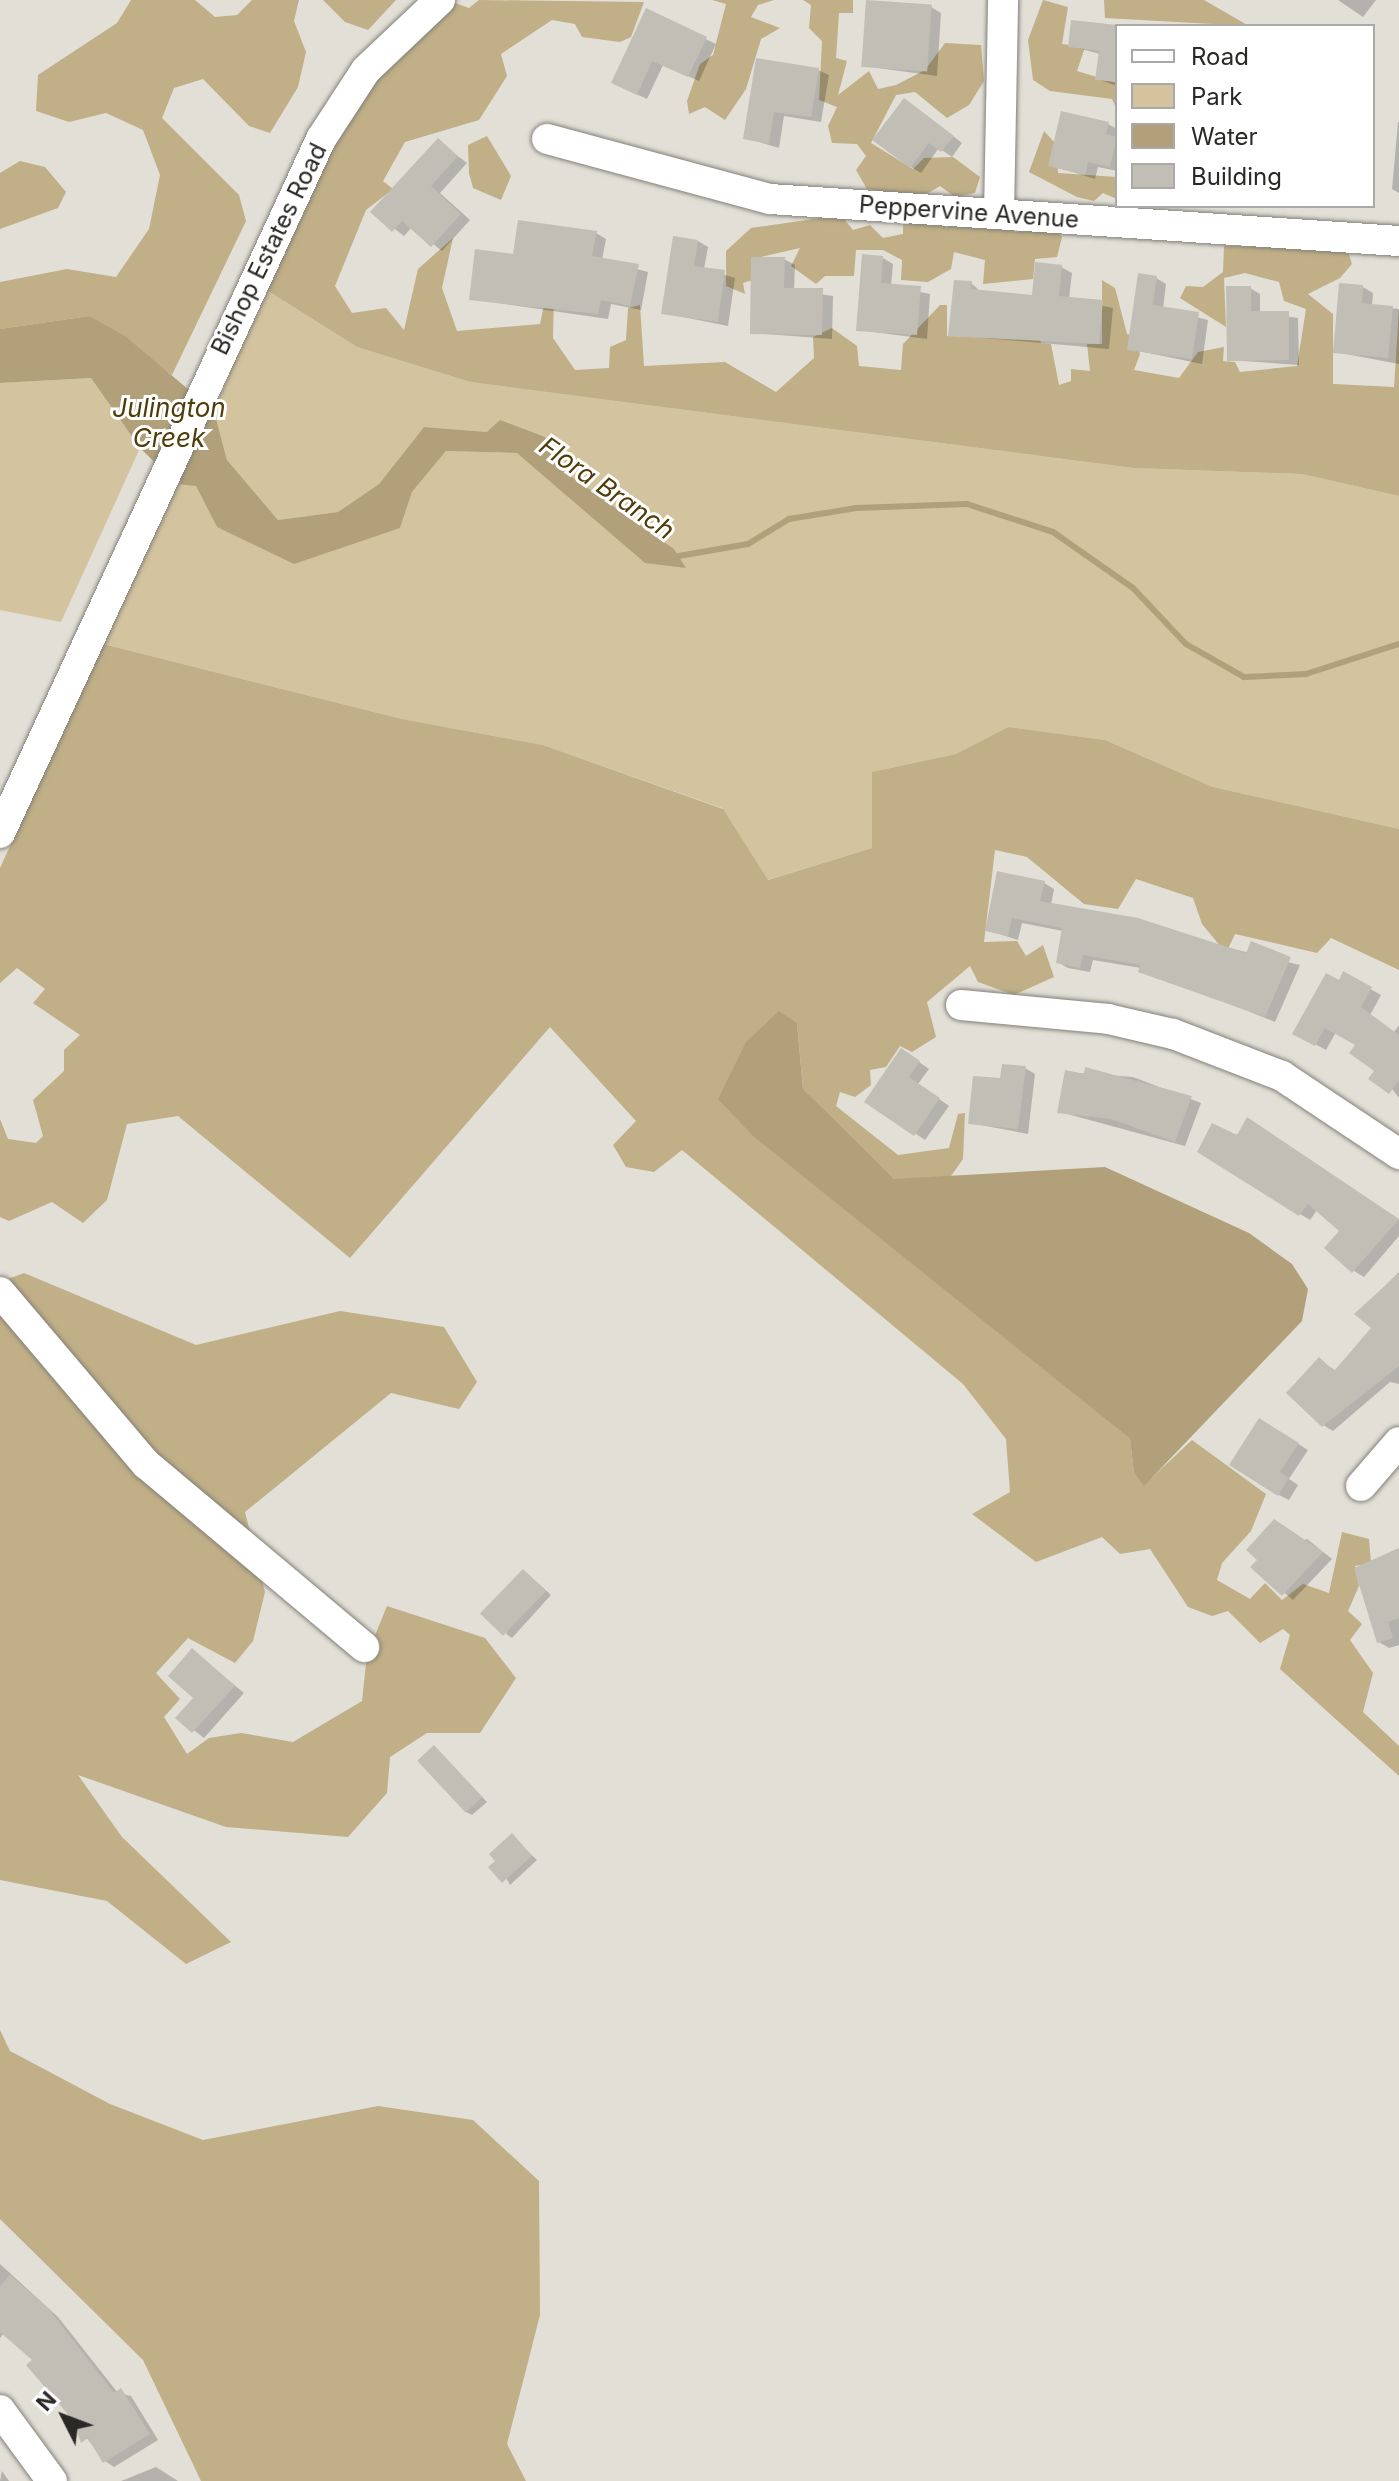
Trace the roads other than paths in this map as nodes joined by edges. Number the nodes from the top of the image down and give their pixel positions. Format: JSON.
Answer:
{"nodes":[{"id":1,"x":440,"y":0,"type":"edge"},
{"id":2,"x":1003,"y":0,"type":"edge"},
{"id":3,"x":547,"y":139,"type":"dead end"},
{"id":4,"x":999,"y":214,"type":"junction"},
{"id":5,"x":1399,"y":241,"type":"edge"},
{"id":6,"x":0,"y":833,"type":"edge"},
{"id":7,"x":961,"y":1005,"type":"dead end"},
{"id":8,"x":1399,"y":1154,"type":"edge"},
{"id":9,"x":0,"y":1292,"type":"edge"},
{"id":10,"x":1399,"y":1442,"type":"edge"},
{"id":11,"x":1361,"y":1486,"type":"dead end"},
{"id":12,"x":364,"y":1647,"type":"dead end"},
{"id":13,"x":0,"y":2410,"type":"edge"},
{"id":14,"x":52,"y":2481,"type":"edge"}],
"edges":[{"from":1,"to":6,"type":"street","name":"Bishop Estates Road"},
{"from":2,"to":4,"type":"street"},
{"from":3,"to":4,"type":"street","name":"Peppervine Avenue"},
{"from":4,"to":5,"type":"street","name":"Peppervine Avenue"},
{"from":7,"to":8,"type":"street"},
{"from":9,"to":12,"type":"street"},
{"from":10,"to":11,"type":"street"},
{"from":13,"to":14,"type":"street"}]}
